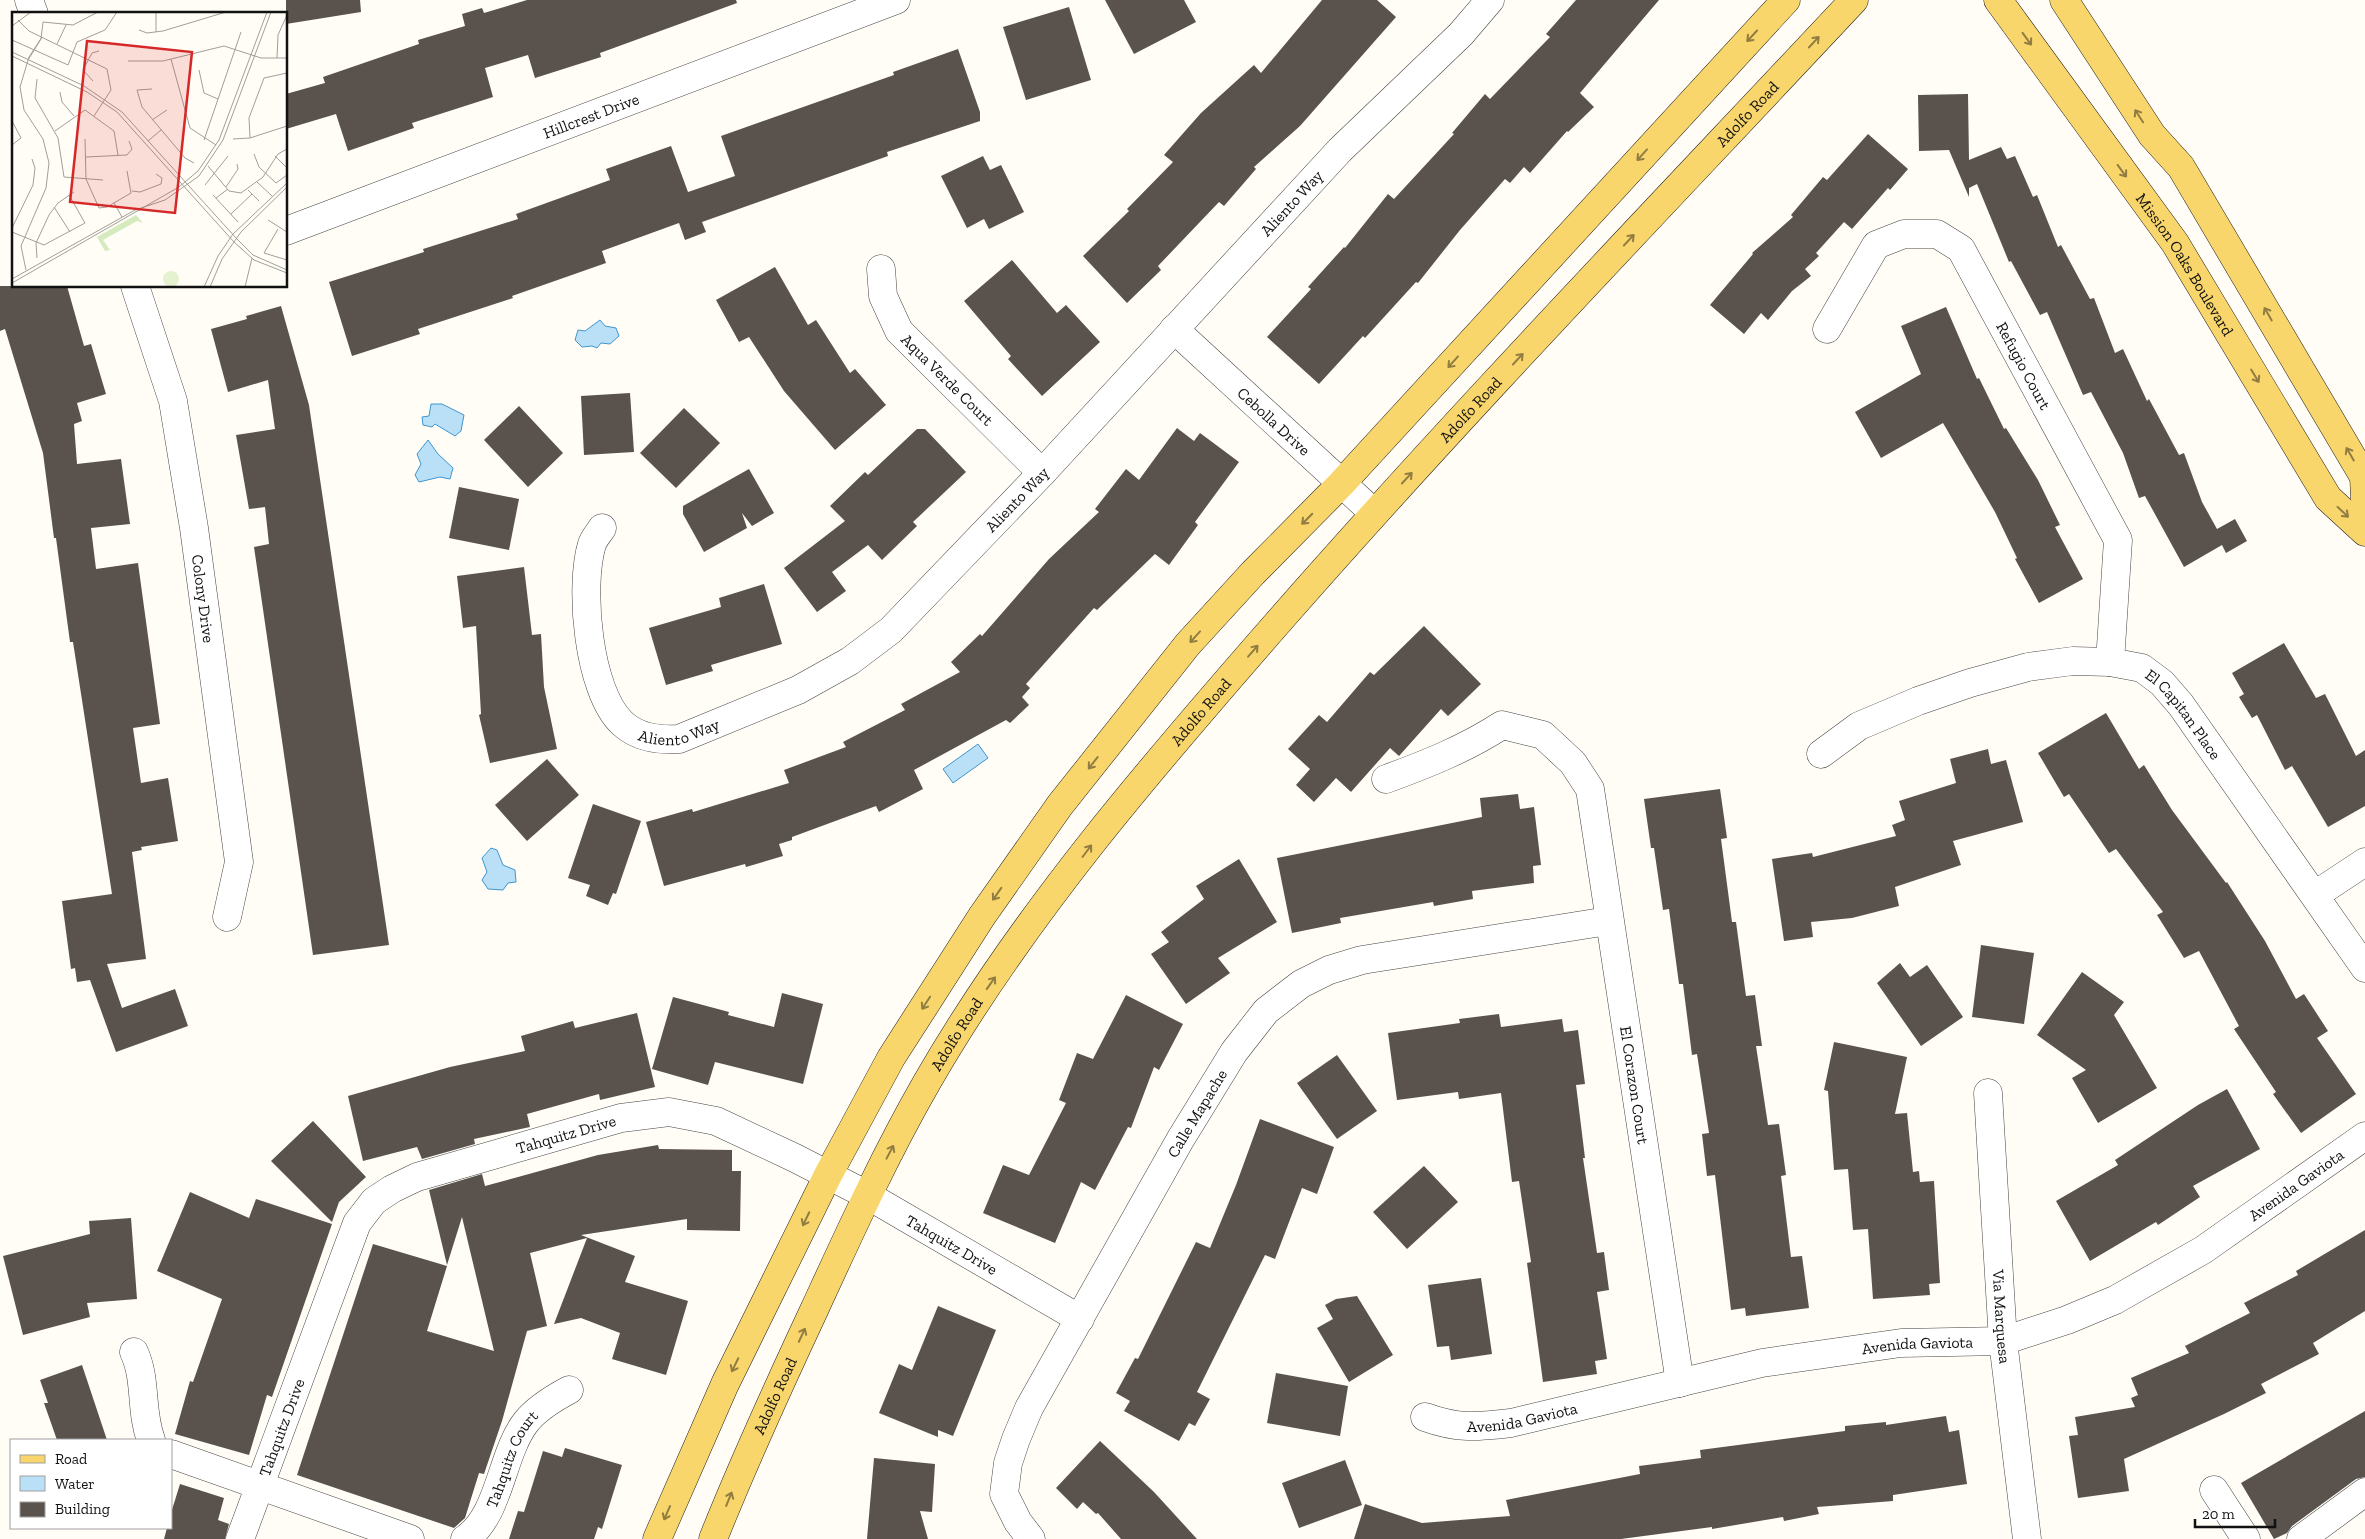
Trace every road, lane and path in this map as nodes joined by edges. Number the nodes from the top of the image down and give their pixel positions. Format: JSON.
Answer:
{"nodes":[{"id":1,"x":29,"y":0,"type":"edge"},
{"id":2,"x":896,"y":0,"type":"edge"},
{"id":3,"x":1490,"y":0,"type":"edge"},
{"id":4,"x":1786,"y":0,"type":"edge"},
{"id":5,"x":1854,"y":0,"type":"edge"},
{"id":6,"x":1998,"y":0,"type":"edge"},
{"id":7,"x":2064,"y":0,"type":"edge"},
{"id":8,"x":33,"y":12,"type":"edge"},
{"id":9,"x":288,"y":230,"type":"edge"},
{"id":10,"x":881,"y":269,"type":"dead end"},
{"id":11,"x":138,"y":288,"type":"edge"},
{"id":12,"x":1174,"y":329,"type":"junction"},
{"id":13,"x":1827,"y":329,"type":"dead end"},
{"id":14,"x":1042,"y":473,"type":"junction"},
{"id":15,"x":1341,"y":484,"type":"junction"},
{"id":16,"x":2365,"y":499,"type":"edge"},
{"id":17,"x":1374,"y":513,"type":"junction"},
{"id":18,"x":602,"y":528,"type":"dead end"},
{"id":19,"x":2365,"y":532,"type":"edge"},
{"id":20,"x":2110,"y":662,"type":"junction"},
{"id":21,"x":1821,"y":754,"type":"dead end"},
{"id":22,"x":1386,"y":779,"type":"dead end"},
{"id":23,"x":2365,"y":862,"type":"edge"},
{"id":24,"x":2315,"y":895,"type":"junction"},
{"id":25,"x":227,"y":917,"type":"dead end"},
{"id":26,"x":1608,"y":920,"type":"junction"},
{"id":27,"x":2365,"y":968,"type":"edge"},
{"id":28,"x":1988,"y":1093,"type":"dead end"},
{"id":29,"x":2365,"y":1136,"type":"edge"},
{"id":30,"x":828,"y":1175,"type":"junction"},
{"id":31,"x":867,"y":1195,"type":"junction"},
{"id":32,"x":1080,"y":1319,"type":"junction"},
{"id":33,"x":2003,"y":1341,"type":"junction"},
{"id":34,"x":134,"y":1352,"type":"dead end"},
{"id":35,"x":1680,"y":1382,"type":"junction"},
{"id":36,"x":569,"y":1390,"type":"dead end"},
{"id":37,"x":1425,"y":1417,"type":"dead end"},
{"id":38,"x":151,"y":1439,"type":"edge"},
{"id":39,"x":172,"y":1454,"type":"edge"},
{"id":40,"x":258,"y":1487,"type":"junction"},
{"id":41,"x":2214,"y":1490,"type":"dead end"},
{"id":42,"x":2365,"y":1492,"type":"edge"},
{"id":43,"x":240,"y":1539,"type":"edge"},
{"id":44,"x":410,"y":1539,"type":"edge"},
{"id":45,"x":465,"y":1539,"type":"edge"},
{"id":46,"x":657,"y":1539,"type":"edge"},
{"id":47,"x":713,"y":1539,"type":"edge"},
{"id":48,"x":1030,"y":1539,"type":"edge"},
{"id":49,"x":2027,"y":1539,"type":"edge"},
{"id":50,"x":2246,"y":1539,"type":"edge"},
{"id":51,"x":2301,"y":1539,"type":"edge"}],
"edges":[{"from":1,"to":8,"type":"street"},
{"from":2,"to":9,"type":"street","name":"Hillcrest Drive"},
{"from":3,"to":12,"type":"street","name":"Aliento Way"},
{"from":4,"to":15,"type":"main road","one_way":true},
{"from":17,"to":5,"type":"main road","name":"Adolfo Road","one_way":true},
{"from":6,"to":19,"type":"main road","name":"Mission Oaks Boulevard","one_way":true},
{"from":16,"to":7,"type":"main road","one_way":true},
{"from":10,"to":14,"type":"street","name":"Aqua Verde Court"},
{"from":11,"to":25,"type":"street","name":"Colony Drive"},
{"from":12,"to":14,"type":"street","name":"Aliento Way"},
{"from":12,"to":15,"type":"street","name":"Cebolla Drive"},
{"from":13,"to":20,"type":"street","name":"Refugio Court"},
{"from":14,"to":18,"type":"street","name":"Aliento Way"},
{"from":15,"to":17,"type":"street","name":"Cebolla Drive"},
{"from":15,"to":30,"type":"main road","one_way":true},
{"from":31,"to":17,"type":"main road","name":"Adolfo Road","one_way":true},
{"from":20,"to":21,"type":"street","name":"El Capitan Place"},
{"from":20,"to":24,"type":"street","name":"El Capitan Place"},
{"from":22,"to":26,"type":"street","name":"El Corazon Court"},
{"from":23,"to":24,"type":"street"},
{"from":24,"to":27,"type":"street","name":"El Capitan Place"},
{"from":26,"to":32,"type":"street","name":"Calle Mapache"},
{"from":26,"to":35,"type":"street","name":"El Corazon Court"},
{"from":28,"to":33,"type":"street","name":"Via Marquesa"},
{"from":29,"to":33,"type":"street","name":"Avenida Gaviota"},
{"from":30,"to":31,"type":"street","name":"Tahquitz Drive"},
{"from":30,"to":40,"type":"street","name":"Tahquitz Drive"},
{"from":30,"to":46,"type":"main road","one_way":true},
{"from":31,"to":32,"type":"street","name":"Tahquitz Drive"},
{"from":47,"to":31,"type":"main road","name":"Adolfo Road","one_way":true},
{"from":32,"to":48,"type":"street","name":"Calle Mapache"},
{"from":33,"to":35,"type":"street","name":"Avenida Gaviota"},
{"from":33,"to":49,"type":"street","name":"Via Marquesa"},
{"from":34,"to":38,"type":"street"},
{"from":35,"to":37,"type":"street","name":"Avenida Gaviota"},
{"from":36,"to":45,"type":"street","name":"Tahquitz Court"},
{"from":39,"to":40,"type":"street"},
{"from":40,"to":43,"type":"street","name":"Tahquitz Drive"},
{"from":40,"to":44,"type":"street"},
{"from":41,"to":50,"type":"street"},
{"from":42,"to":51,"type":"street"}]}
